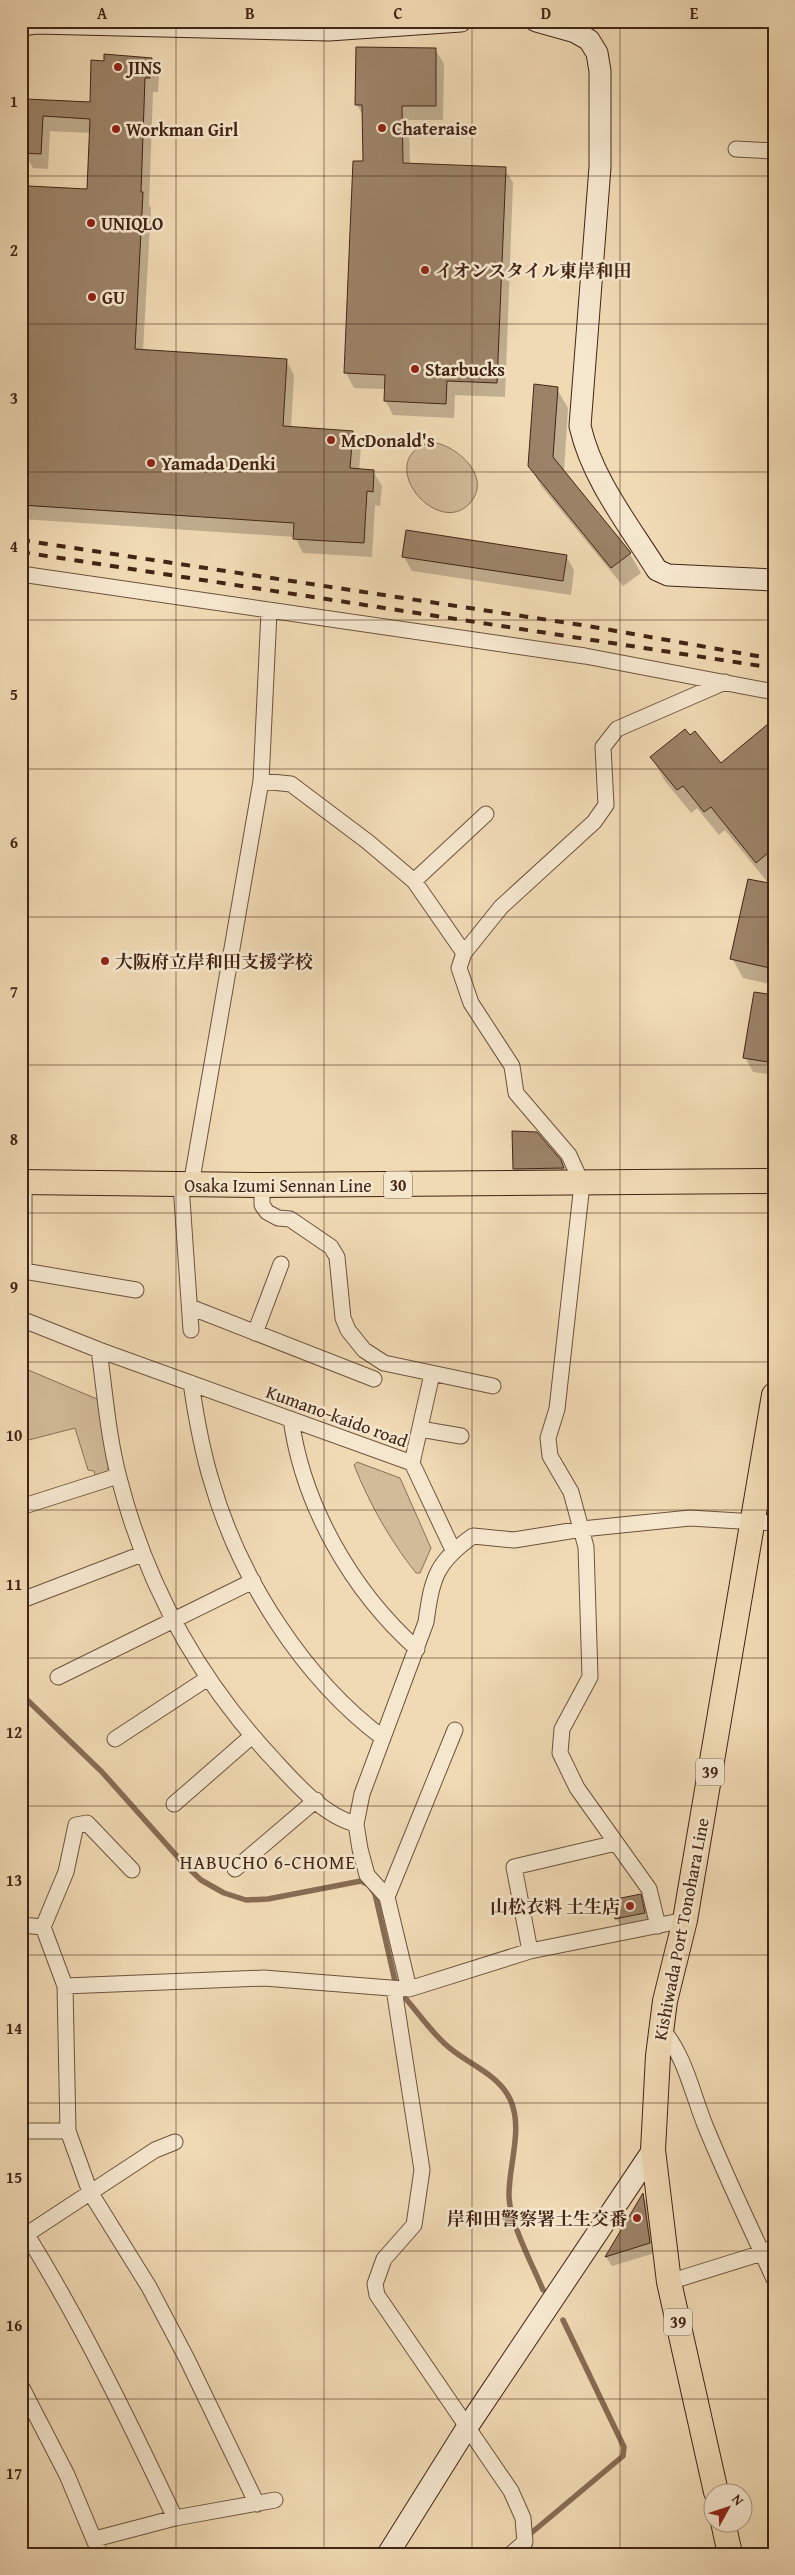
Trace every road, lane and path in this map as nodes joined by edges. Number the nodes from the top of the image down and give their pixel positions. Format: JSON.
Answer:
{"nodes":[{"id":1,"x":461,"y":21,"type":"edge"},
{"id":2,"x":536,"y":21,"type":"edge"},
{"id":3,"x":21,"y":25,"type":"edge"},
{"id":4,"x":736,"y":150,"type":"dead end"},
{"id":5,"x":774,"y":151,"type":"edge"},
{"id":6,"x":21,"y":574,"type":"edge"},
{"id":7,"x":774,"y":580,"type":"edge"},
{"id":8,"x":269,"y":612,"type":"junction"},
{"id":9,"x":725,"y":682,"type":"junction"},
{"id":10,"x":774,"y":692,"type":"edge"},
{"id":11,"x":261,"y":781,"type":"junction"},
{"id":12,"x":486,"y":814,"type":"dead end"},
{"id":13,"x":414,"y":881,"type":"junction"},
{"id":14,"x":464,"y":953,"type":"junction"},
{"id":15,"x":774,"y":1181,"type":"edge"},
{"id":16,"x":23,"y":1182,"type":"edge"},
{"id":17,"x":582,"y":1184,"type":"junction"},
{"id":18,"x":186,"y":1185,"type":"junction"},
{"id":19,"x":262,"y":1185,"type":"junction"},
{"id":20,"x":281,"y":1264,"type":"dead end"},
{"id":21,"x":136,"y":1290,"type":"dead end"},
{"id":22,"x":190,"y":1308,"type":"junction"},
{"id":23,"x":21,"y":1320,"type":"edge"},
{"id":24,"x":192,"y":1330,"type":"dead end"},
{"id":25,"x":255,"y":1333,"type":"junction"},
{"id":26,"x":99,"y":1350,"type":"junction"},
{"id":27,"x":432,"y":1374,"type":"junction"},
{"id":28,"x":374,"y":1379,"type":"dead end"},
{"id":29,"x":191,"y":1383,"type":"junction"},
{"id":30,"x":493,"y":1386,"type":"dead end"},
{"id":31,"x":774,"y":1395,"type":"edge"},
{"id":32,"x":291,"y":1419,"type":"junction"},
{"id":33,"x":420,"y":1429,"type":"junction"},
{"id":34,"x":461,"y":1436,"type":"dead end"},
{"id":35,"x":412,"y":1463,"type":"junction"},
{"id":36,"x":118,"y":1476,"type":"junction"},
{"id":37,"x":21,"y":1507,"type":"edge"},
{"id":38,"x":764,"y":1522,"type":"edge"},
{"id":39,"x":582,"y":1529,"type":"junction"},
{"id":40,"x":452,"y":1550,"type":"junction"},
{"id":41,"x":142,"y":1554,"type":"junction"},
{"id":42,"x":253,"y":1581,"type":"junction"},
{"id":43,"x":22,"y":1600,"type":"edge"},
{"id":44,"x":174,"y":1621,"type":"junction"},
{"id":45,"x":417,"y":1649,"type":"junction"},
{"id":46,"x":58,"y":1678,"type":"dead end"},
{"id":47,"x":208,"y":1678,"type":"junction"},
{"id":48,"x":455,"y":1730,"type":"dead end"},
{"id":49,"x":252,"y":1736,"type":"junction"},
{"id":50,"x":382,"y":1738,"type":"junction"},
{"id":51,"x":115,"y":1740,"type":"dead end"},
{"id":52,"x":316,"y":1800,"type":"junction"},
{"id":53,"x":174,"y":1804,"type":"dead end"},
{"id":54,"x":356,"y":1824,"type":"junction"},
{"id":55,"x":616,"y":1843,"type":"junction"},
{"id":56,"x":235,"y":1869,"type":"dead end"},
{"id":57,"x":132,"y":1870,"type":"dead end"},
{"id":58,"x":387,"y":1897,"type":"junction"},
{"id":59,"x":684,"y":1920,"type":"junction"},
{"id":60,"x":21,"y":1925,"type":"edge"},
{"id":61,"x":658,"y":1926,"type":"junction"},
{"id":62,"x":43,"y":1927,"type":"junction"},
{"id":63,"x":530,"y":1951,"type":"junction"},
{"id":64,"x":65,"y":1986,"type":"junction"},
{"id":65,"x":402,"y":1989,"type":"junction"},
{"id":66,"x":661,"y":2028,"type":"junction"},
{"id":67,"x":21,"y":2131,"type":"edge"},
{"id":68,"x":68,"y":2131,"type":"junction"},
{"id":69,"x":174,"y":2142,"type":"dead end"},
{"id":70,"x":653,"y":2150,"type":"junction"},
{"id":71,"x":90,"y":2192,"type":"junction"},
{"id":72,"x":24,"y":2236,"type":"edge"},
{"id":73,"x":768,"y":2250,"type":"edge"},
{"id":74,"x":774,"y":2279,"type":"edge"},
{"id":75,"x":669,"y":2282,"type":"junction"},
{"id":76,"x":21,"y":2386,"type":"edge"},
{"id":77,"x":468,"y":2426,"type":"junction"},
{"id":78,"x":714,"y":2482,"type":"edge"},
{"id":79,"x":274,"y":2500,"type":"dead end"},
{"id":80,"x":257,"y":2504,"type":"junction"},
{"id":81,"x":174,"y":2518,"type":"junction"},
{"id":82,"x":725,"y":2532,"type":"edge"},
{"id":83,"x":95,"y":2539,"type":"junction"},
{"id":84,"x":100,"y":2554,"type":"edge"},
{"id":85,"x":388,"y":2554,"type":"edge"},
{"id":86,"x":511,"y":2554,"type":"edge"},
{"id":87,"x":730,"y":2554,"type":"edge"}],
"edges":[{"from":1,"to":3,"type":"street"},
{"from":2,"to":7,"type":"street"},
{"from":4,"to":5,"type":"street"},
{"from":6,"to":8,"type":"street"},
{"from":8,"to":9,"type":"street"},
{"from":8,"to":11,"type":"street"},
{"from":9,"to":10,"type":"street"},
{"from":9,"to":14,"type":"street"},
{"from":11,"to":13,"type":"street"},
{"from":11,"to":18,"type":"street"},
{"from":12,"to":13,"type":"street"},
{"from":13,"to":14,"type":"street"},
{"from":14,"to":17,"type":"street"},
{"from":15,"to":17,"type":"main road","name":"Osaka Izumi Sennan Line","number":"30"},
{"from":16,"to":18,"type":"main road","name":"Osaka Izumi Sennan Line","number":"30"},
{"from":16,"to":21,"type":"street"},
{"from":17,"to":19,"type":"main road","name":"Osaka Izumi Sennan Line","number":"30"},
{"from":17,"to":39,"type":"street"},
{"from":18,"to":19,"type":"main road","name":"Osaka Izumi Sennan Line","number":"30"},
{"from":18,"to":22,"type":"street"},
{"from":19,"to":27,"type":"street"},
{"from":20,"to":25,"type":"street"},
{"from":22,"to":24,"type":"street"},
{"from":22,"to":25,"type":"street"},
{"from":23,"to":26,"type":"street","name":"Kumano-kaido road"},
{"from":25,"to":28,"type":"street"},
{"from":26,"to":29,"type":"street","name":"Kumano-kaido road"},
{"from":26,"to":36,"type":"street"},
{"from":27,"to":30,"type":"street"},
{"from":27,"to":33,"type":"street"},
{"from":29,"to":32,"type":"street","name":"Kumano-kaido road"},
{"from":29,"to":42,"type":"street"},
{"from":31,"to":38,"type":"main road","name":"Kishiwada Port Tonohara Line","number":"39"},
{"from":32,"to":35,"type":"street","name":"Kumano-kaido road"},
{"from":32,"to":45,"type":"street"},
{"from":33,"to":34,"type":"street"},
{"from":33,"to":35,"type":"street"},
{"from":35,"to":40,"type":"street","name":"Kumano-kaido road"},
{"from":36,"to":37,"type":"street"},
{"from":36,"to":41,"type":"street"},
{"from":38,"to":39,"type":"street"},
{"from":38,"to":59,"type":"main road","name":"Kishiwada Port Tonohara Line","number":"39"},
{"from":39,"to":40,"type":"street"},
{"from":39,"to":55,"type":"street"},
{"from":40,"to":45,"type":"street"},
{"from":41,"to":43,"type":"street"},
{"from":41,"to":44,"type":"street"},
{"from":42,"to":44,"type":"street"},
{"from":42,"to":50,"type":"street"},
{"from":44,"to":46,"type":"street"},
{"from":44,"to":47,"type":"street"},
{"from":45,"to":50,"type":"street"},
{"from":47,"to":49,"type":"street"},
{"from":47,"to":51,"type":"street"},
{"from":48,"to":58,"type":"street"},
{"from":49,"to":52,"type":"street"},
{"from":49,"to":53,"type":"street"},
{"from":50,"to":54,"type":"street"},
{"from":52,"to":54,"type":"street"},
{"from":52,"to":56,"type":"street"},
{"from":54,"to":58,"type":"street"},
{"from":55,"to":61,"type":"street"},
{"from":55,"to":63,"type":"street"},
{"from":57,"to":62,"type":"street"},
{"from":58,"to":65,"type":"street"},
{"from":59,"to":61,"type":"street"},
{"from":59,"to":66,"type":"main road","name":"Kishiwada Port Tonohara Line","number":"39"},
{"from":60,"to":62,"type":"street"},
{"from":61,"to":63,"type":"street"},
{"from":62,"to":64,"type":"street"},
{"from":63,"to":65,"type":"street"},
{"from":64,"to":65,"type":"street"},
{"from":64,"to":68,"type":"street"},
{"from":65,"to":77,"type":"street"},
{"from":66,"to":70,"type":"main road","name":"Kishiwada Port Tonohara Line","number":"39"},
{"from":66,"to":73,"type":"street"},
{"from":67,"to":68,"type":"street"},
{"from":68,"to":71,"type":"street"},
{"from":69,"to":71,"type":"street"},
{"from":70,"to":75,"type":"main road","name":"Kishiwada Port Tonohara Line","number":"39"},
{"from":70,"to":77,"type":"street"},
{"from":71,"to":72,"type":"street"},
{"from":71,"to":80,"type":"street"},
{"from":72,"to":81,"type":"street"},
{"from":73,"to":74,"type":"street"},
{"from":73,"to":75,"type":"street"},
{"from":75,"to":78,"type":"main road","name":"Kishiwada Port Tonohara Line","number":"39"},
{"from":76,"to":83,"type":"street"},
{"from":77,"to":85,"type":"street"},
{"from":77,"to":86,"type":"street"},
{"from":79,"to":80,"type":"street"},
{"from":80,"to":81,"type":"street"},
{"from":81,"to":83,"type":"street"},
{"from":82,"to":87,"type":"main road"},
{"from":83,"to":84,"type":"street"}]}
